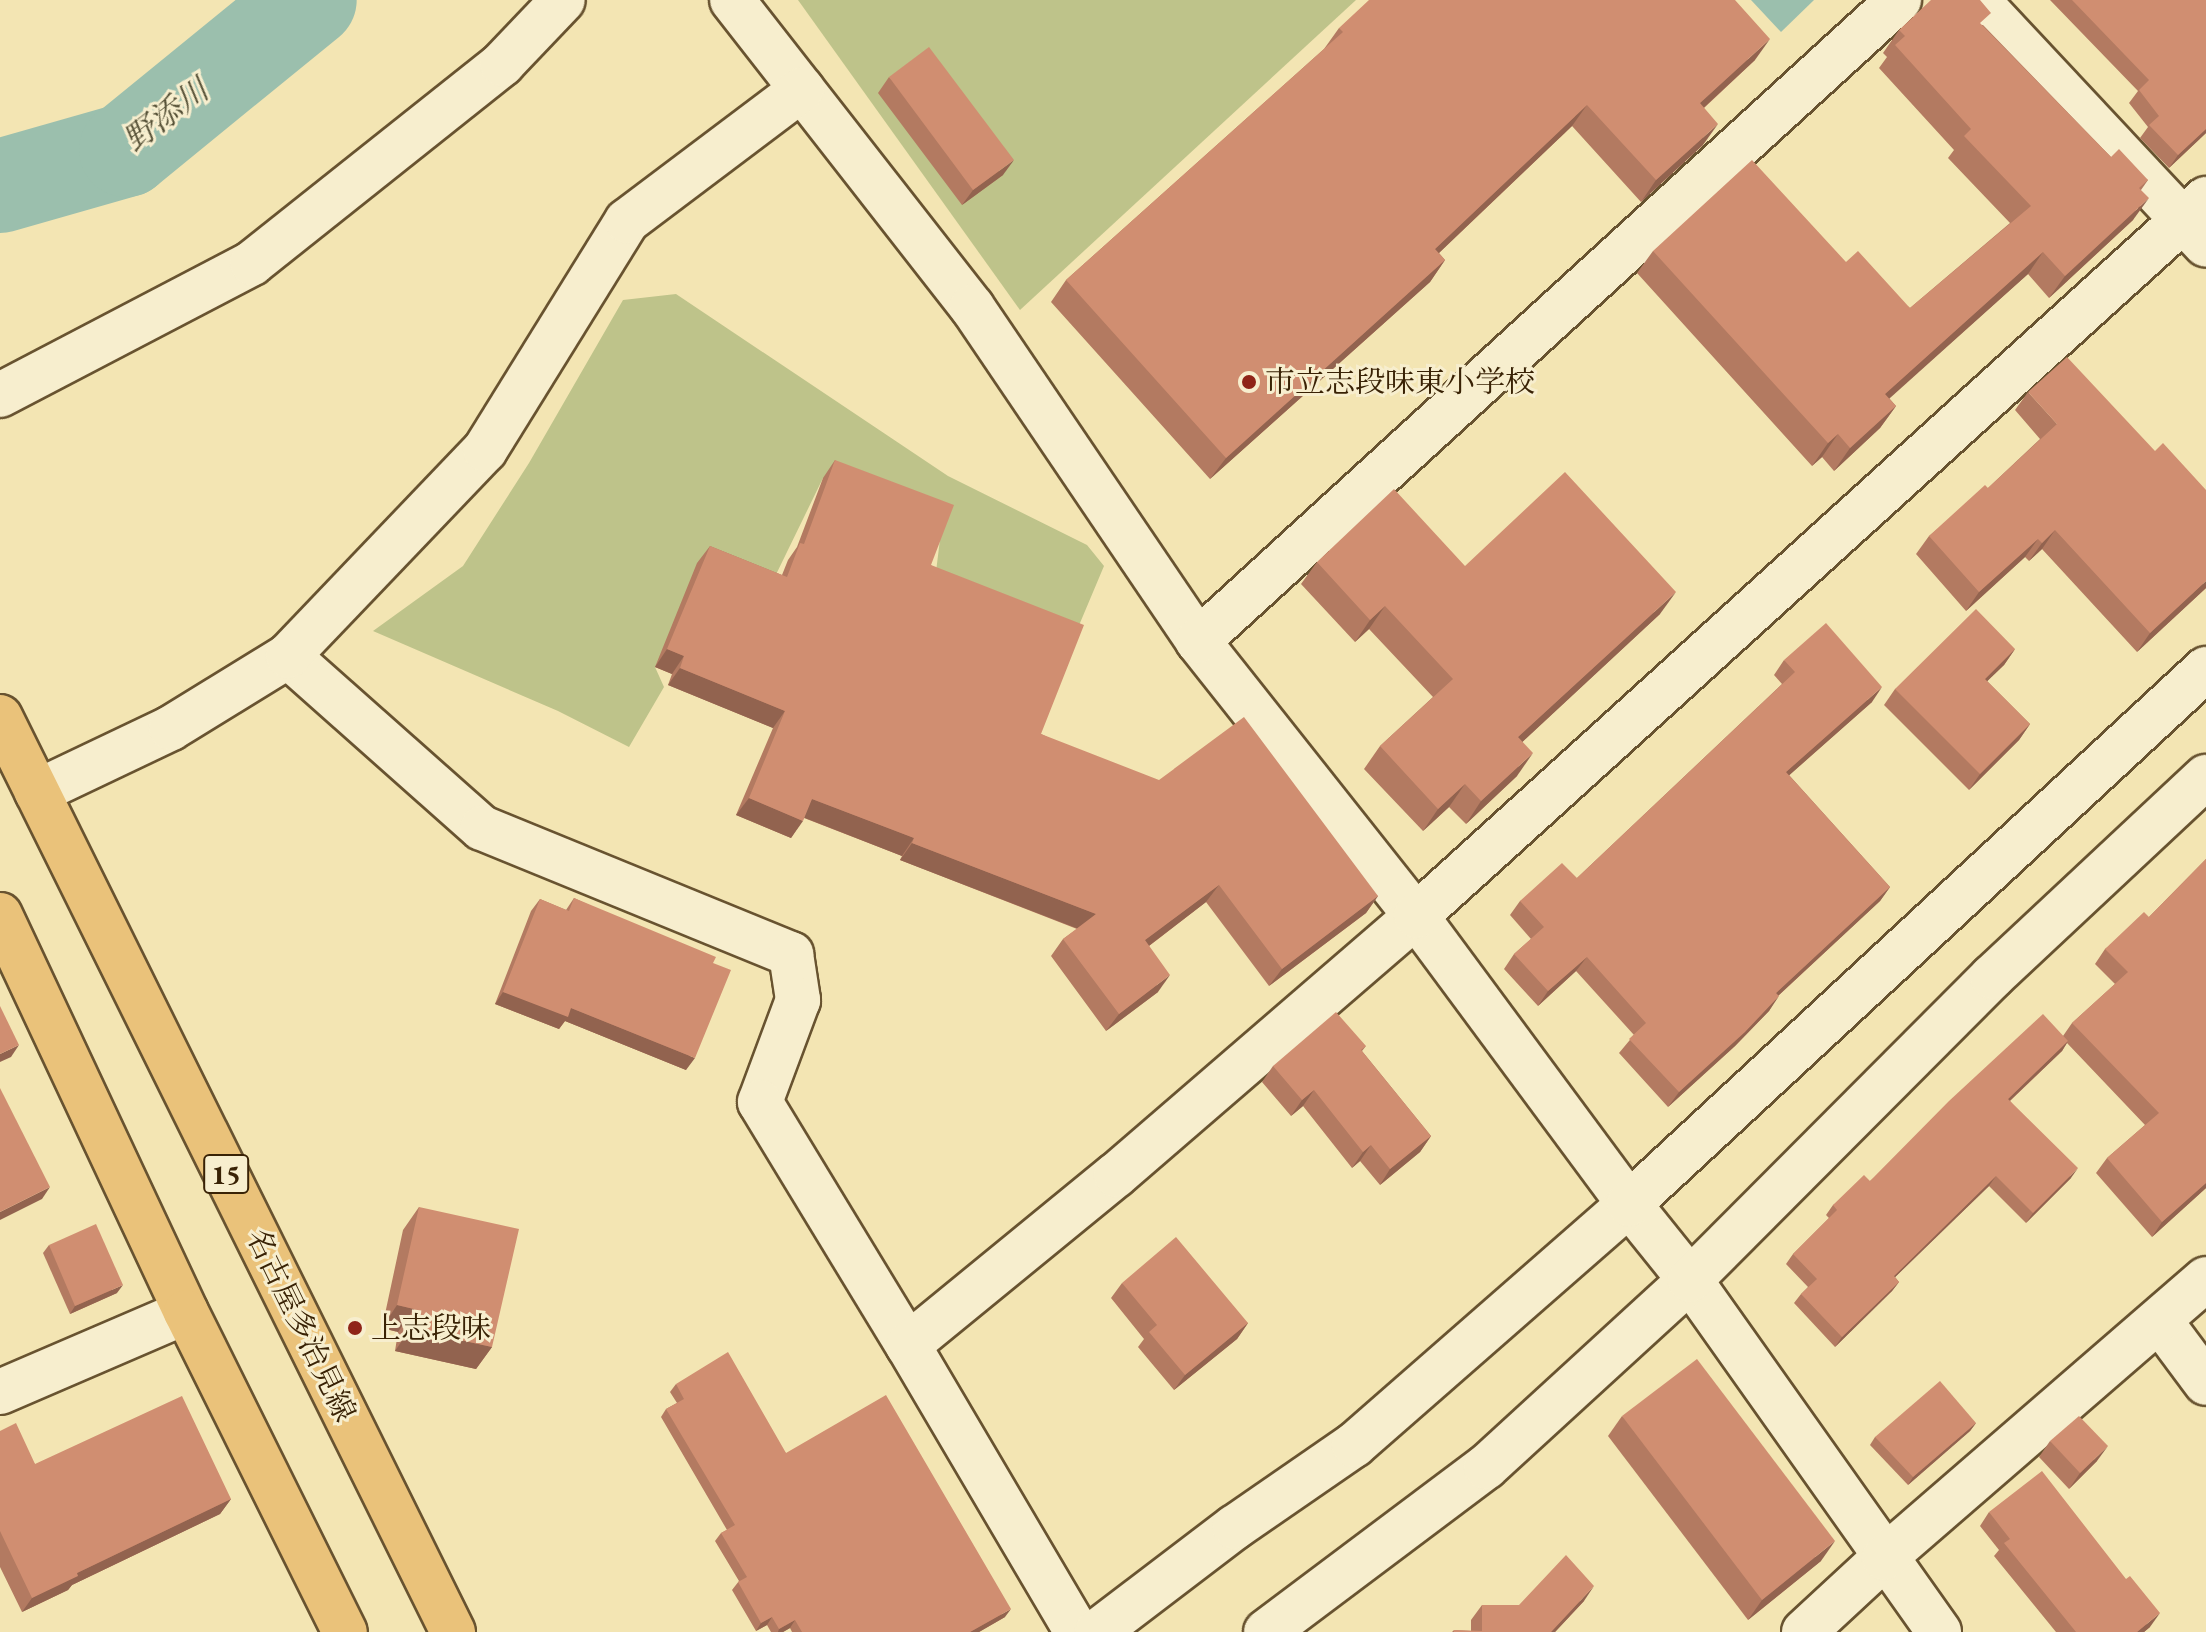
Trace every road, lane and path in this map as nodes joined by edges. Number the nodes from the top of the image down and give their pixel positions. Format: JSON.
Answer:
{"nodes":[{"id":1,"x":563,"y":0,"type":"edge"},
{"id":2,"x":732,"y":0,"type":"edge"},
{"id":3,"x":1899,"y":0,"type":"edge"},
{"id":4,"x":1977,"y":0,"type":"edge"},
{"id":5,"x":802,"y":89,"type":"junction"},
{"id":6,"x":2198,"y":221,"type":"edge"},
{"id":7,"x":0,"y":395,"type":"edge"},
{"id":8,"x":1198,"y":641,"type":"junction"},
{"id":9,"x":288,"y":656,"type":"junction"},
{"id":10,"x":2206,"y":669,"type":"edge"},
{"id":11,"x":0,"y":717,"type":"edge"},
{"id":12,"x":2206,"y":777,"type":"edge"},
{"id":13,"x":37,"y":792,"type":"junction"},
{"id":14,"x":0,"y":915,"type":"edge"},
{"id":15,"x":1416,"y":916,"type":"junction"},
{"id":16,"x":1629,"y":1204,"type":"junction"},
{"id":17,"x":2206,"y":1279,"type":"edge"},
{"id":18,"x":1690,"y":1280,"type":"junction"},
{"id":19,"x":186,"y":1312,"type":"junction"},
{"id":20,"x":2160,"y":1321,"type":"junction"},
{"id":21,"x":908,"y":1345,"type":"junction"},
{"id":22,"x":2206,"y":1383,"type":"edge"},
{"id":23,"x":0,"y":1392,"type":"edge"},
{"id":24,"x":1884,"y":1558,"type":"junction"},
{"id":25,"x":345,"y":1632,"type":"edge"},
{"id":26,"x":453,"y":1632,"type":"edge"},
{"id":27,"x":1077,"y":1632,"type":"edge"},
{"id":28,"x":1097,"y":1632,"type":"edge"},
{"id":29,"x":1266,"y":1632,"type":"edge"},
{"id":30,"x":1804,"y":1632,"type":"edge"},
{"id":31,"x":1939,"y":1632,"type":"edge"}],
"edges":[{"from":1,"to":7,"type":"street"},
{"from":2,"to":5,"type":"street"},
{"from":3,"to":8,"type":"street"},
{"from":4,"to":6,"type":"street"},
{"from":5,"to":8,"type":"street"},
{"from":5,"to":9,"type":"street"},
{"from":6,"to":15,"type":"street"},
{"from":8,"to":15,"type":"street"},
{"from":9,"to":13,"type":"street"},
{"from":9,"to":21,"type":"street"},
{"from":10,"to":16,"type":"street"},
{"from":11,"to":13,"type":"main road","name":"名古屋多治見線","number":"15"},
{"from":12,"to":18,"type":"street"},
{"from":13,"to":26,"type":"main road","name":"名古屋多治見線","number":"15"},
{"from":14,"to":19,"type":"main road"},
{"from":15,"to":16,"type":"street"},
{"from":15,"to":21,"type":"street"},
{"from":16,"to":18,"type":"street"},
{"from":16,"to":28,"type":"street"},
{"from":17,"to":20,"type":"street"},
{"from":18,"to":24,"type":"street"},
{"from":18,"to":29,"type":"street"},
{"from":19,"to":23,"type":"street"},
{"from":19,"to":25,"type":"main road"},
{"from":20,"to":22,"type":"street"},
{"from":20,"to":24,"type":"street"},
{"from":21,"to":27,"type":"street"},
{"from":24,"to":30,"type":"street"},
{"from":24,"to":31,"type":"street"}]}
